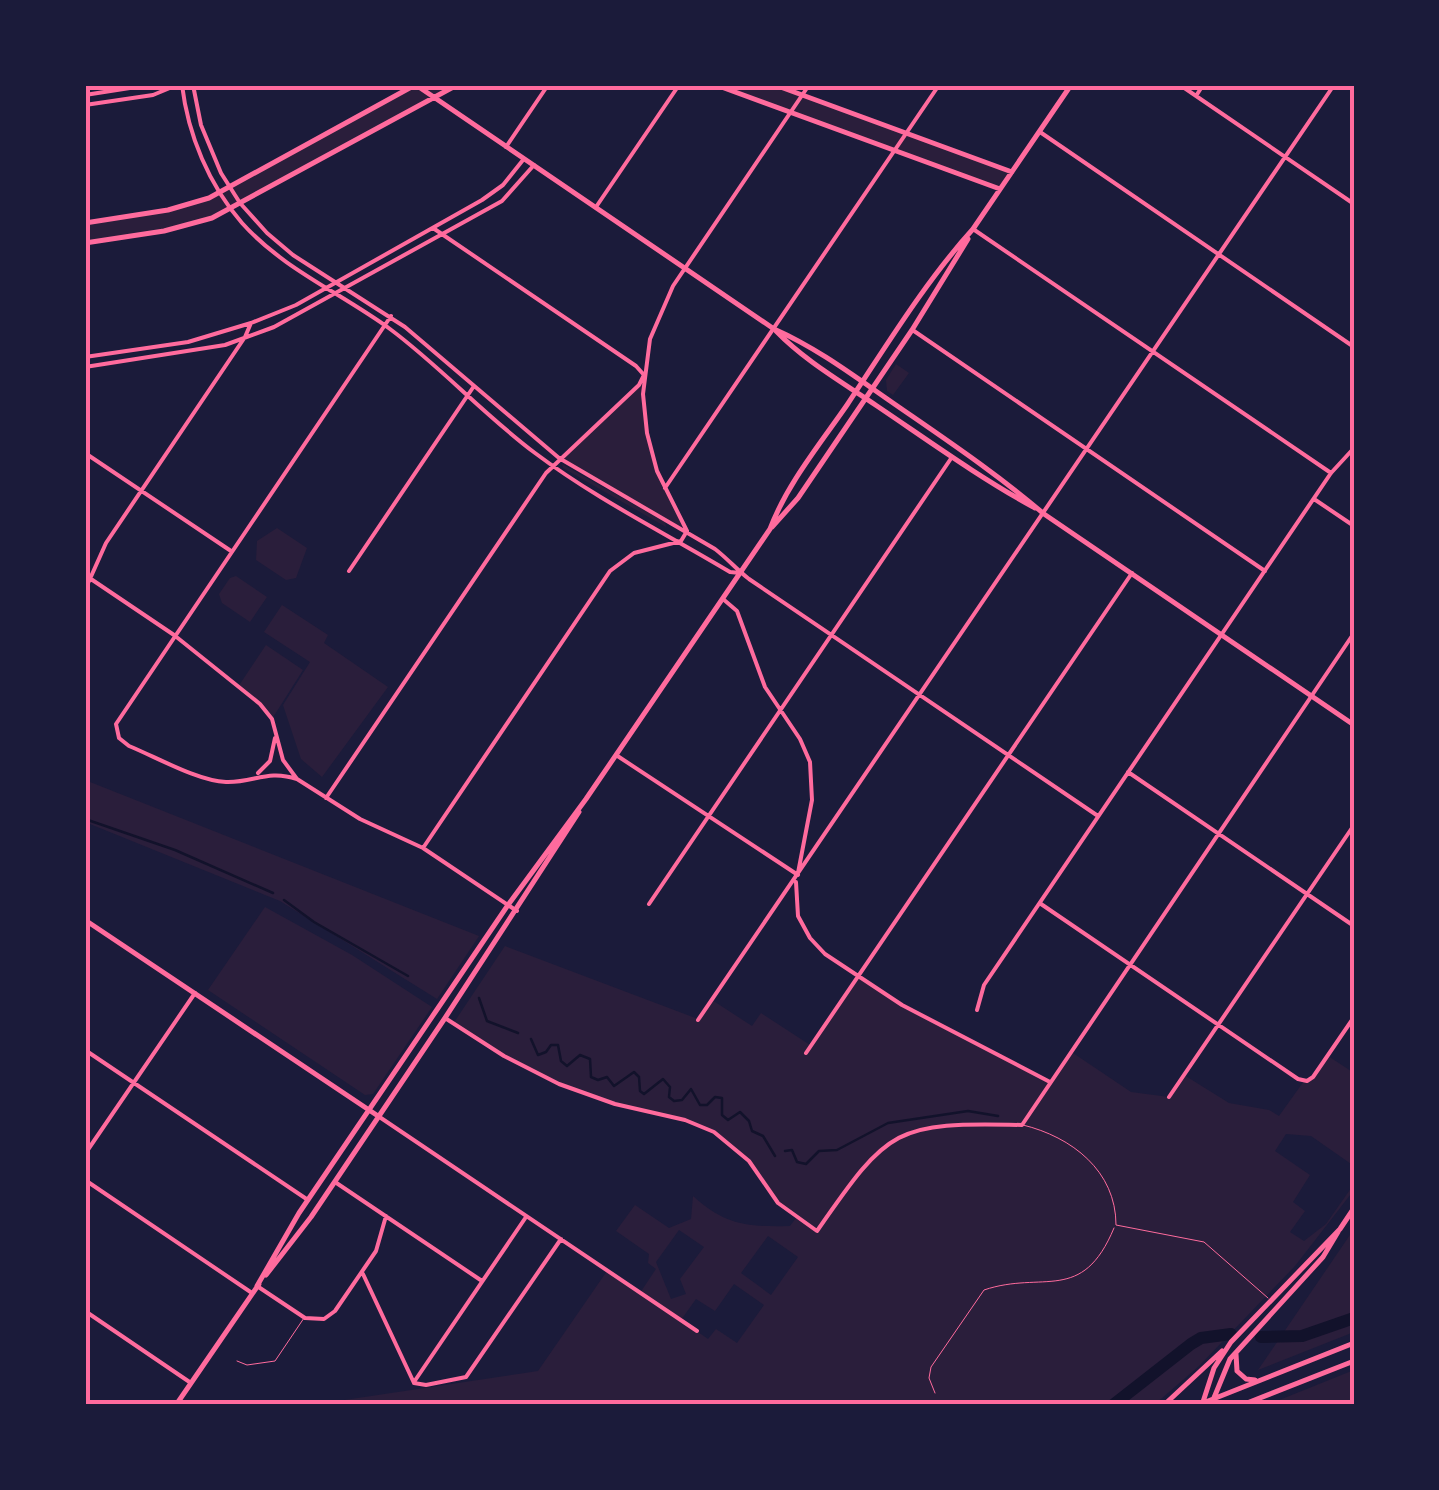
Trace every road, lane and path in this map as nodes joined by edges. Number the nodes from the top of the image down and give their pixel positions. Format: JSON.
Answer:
{"nodes":[{"id":1,"x":149,"y":85,"type":"edge"},
{"id":2,"x":179,"y":85,"type":"edge"},
{"id":3,"x":193,"y":85,"type":"edge"},
{"id":4,"x":415,"y":85,"type":"edge"},
{"id":5,"x":456,"y":85,"type":"edge"},
{"id":6,"x":548,"y":85,"type":"edge"},
{"id":7,"x":678,"y":85,"type":"edge"},
{"id":8,"x":716,"y":85,"type":"edge"},
{"id":9,"x":775,"y":85,"type":"edge"},
{"id":10,"x":809,"y":85,"type":"edge"},
{"id":11,"x":939,"y":85,"type":"edge"},
{"id":12,"x":1071,"y":85,"type":"edge"},
{"id":13,"x":1180,"y":85,"type":"edge"},
{"id":14,"x":1203,"y":85,"type":"edge"},
{"id":15,"x":1334,"y":85,"type":"edge"},
{"id":16,"x":85,"y":95,"type":"edge"},
{"id":17,"x":802,"y":95,"type":"junction"},
{"id":18,"x":1196,"y":96,"type":"junction"},
{"id":19,"x":434,"y":97,"type":"junction"},
{"id":20,"x":85,"y":106,"type":"edge"},
{"id":21,"x":791,"y":112,"type":"junction"},
{"id":22,"x":907,"y":132,"type":"junction"},
{"id":23,"x":1040,"y":132,"type":"junction"},
{"id":24,"x":506,"y":147,"type":"junction"},
{"id":25,"x":896,"y":149,"type":"junction"},
{"id":26,"x":1286,"y":158,"type":"junction"},
{"id":27,"x":524,"y":159,"type":"junction"},
{"id":28,"x":534,"y":166,"type":"junction"},
{"id":29,"x":1012,"y":172,"type":"junction"},
{"id":30,"x":230,"y":188,"type":"junction"},
{"id":31,"x":1000,"y":189,"type":"junction"},
{"id":32,"x":220,"y":193,"type":"junction"},
{"id":33,"x":240,"y":203,"type":"junction"},
{"id":34,"x":1354,"y":204,"type":"edge"},
{"id":35,"x":596,"y":207,"type":"junction"},
{"id":36,"x":231,"y":209,"type":"junction"},
{"id":37,"x":85,"y":222,"type":"edge"},
{"id":38,"x":433,"y":228,"type":"junction"},
{"id":39,"x":973,"y":229,"type":"junction"},
{"id":40,"x":442,"y":235,"type":"junction"},
{"id":41,"x":85,"y":243,"type":"edge"},
{"id":42,"x":1219,"y":255,"type":"junction"},
{"id":43,"x":684,"y":268,"type":"junction"},
{"id":44,"x":338,"y":282,"type":"junction"},
{"id":45,"x":327,"y":288,"type":"junction"},
{"id":46,"x":349,"y":288,"type":"junction"},
{"id":47,"x":338,"y":294,"type":"junction"},
{"id":48,"x":391,"y":316,"type":"junction"},
{"id":49,"x":252,"y":324,"type":"junction"},
{"id":50,"x":385,"y":325,"type":"junction"},
{"id":51,"x":774,"y":329,"type":"junction"},
{"id":52,"x":912,"y":330,"type":"junction"},
{"id":53,"x":245,"y":338,"type":"junction"},
{"id":54,"x":1354,"y":346,"type":"edge"},
{"id":55,"x":1153,"y":352,"type":"junction"},
{"id":56,"x":85,"y":357,"type":"edge"},
{"id":57,"x":85,"y":368,"type":"edge"},
{"id":58,"x":644,"y":375,"type":"junction"},
{"id":59,"x":862,"y":382,"type":"junction"},
{"id":60,"x":474,"y":386,"type":"junction"},
{"id":61,"x":872,"y":388,"type":"junction"},
{"id":62,"x":856,"y":392,"type":"junction"},
{"id":63,"x":468,"y":396,"type":"junction"},
{"id":64,"x":865,"y":398,"type":"junction"},
{"id":65,"x":1354,"y":448,"type":"edge"},
{"id":66,"x":1088,"y":450,"type":"junction"},
{"id":67,"x":85,"y":453,"type":"edge"},
{"id":68,"x":952,"y":457,"type":"junction"},
{"id":69,"x":559,"y":458,"type":"junction"},
{"id":70,"x":552,"y":466,"type":"junction"},
{"id":71,"x":1331,"y":474,"type":"junction"},
{"id":72,"x":665,"y":488,"type":"junction"},
{"id":73,"x":141,"y":491,"type":"junction"},
{"id":74,"x":1314,"y":499,"type":"junction"},
{"id":75,"x":1044,"y":514,"type":"junction"},
{"id":76,"x":1354,"y":526,"type":"edge"},
{"id":77,"x":770,"y":529,"type":"junction"},
{"id":78,"x":687,"y":532,"type":"junction"},
{"id":79,"x":682,"y":541,"type":"junction"},
{"id":80,"x":231,"y":551,"type":"junction"},
{"id":81,"x":349,"y":571,"type":"dead end"},
{"id":82,"x":1265,"y":571,"type":"junction"},
{"id":83,"x":740,"y":573,"type":"junction"},
{"id":84,"x":1132,"y":573,"type":"junction"},
{"id":85,"x":88,"y":576,"type":"edge"},
{"id":86,"x":85,"y":590,"type":"edge"},
{"id":87,"x":722,"y":599,"type":"junction"},
{"id":88,"x":1354,"y":633,"type":"edge"},
{"id":89,"x":174,"y":634,"type":"junction"},
{"id":90,"x":830,"y":635,"type":"junction"},
{"id":91,"x":1222,"y":635,"type":"junction"},
{"id":92,"x":920,"y":696,"type":"junction"},
{"id":93,"x":1311,"y":696,"type":"junction"},
{"id":94,"x":779,"y":710,"type":"junction"},
{"id":95,"x":1354,"y":725,"type":"edge"},
{"id":96,"x":276,"y":734,"type":"junction"},
{"id":97,"x":616,"y":755,"type":"junction"},
{"id":98,"x":1007,"y":756,"type":"junction"},
{"id":99,"x":1128,"y":772,"type":"junction"},
{"id":100,"x":255,"y":776,"type":"junction"},
{"id":101,"x":297,"y":779,"type":"junction"},
{"id":102,"x":326,"y":798,"type":"junction"},
{"id":103,"x":586,"y":799,"type":"junction"},
{"id":104,"x":708,"y":816,"type":"junction"},
{"id":105,"x":1098,"y":816,"type":"junction"},
{"id":106,"x":1354,"y":825,"type":"edge"},
{"id":107,"x":1217,"y":833,"type":"junction"},
{"id":108,"x":424,"y":848,"type":"junction"},
{"id":109,"x":798,"y":876,"type":"junction"},
{"id":110,"x":1307,"y":894,"type":"junction"},
{"id":111,"x":1040,"y":903,"type":"junction"},
{"id":112,"x":508,"y":904,"type":"junction"},
{"id":113,"x":649,"y":904,"type":"dead end"},
{"id":114,"x":518,"y":911,"type":"junction"},
{"id":115,"x":85,"y":920,"type":"edge"},
{"id":116,"x":1354,"y":926,"type":"edge"},
{"id":117,"x":1128,"y":964,"type":"junction"},
{"id":118,"x":858,"y":976,"type":"junction"},
{"id":119,"x":194,"y":993,"type":"junction"},
{"id":120,"x":977,"y":1010,"type":"dead end"},
{"id":121,"x":1354,"y":1017,"type":"edge"},
{"id":122,"x":445,"y":1018,"type":"junction"},
{"id":123,"x":698,"y":1020,"type":"dead end"},
{"id":124,"x":1219,"y":1025,"type":"junction"},
{"id":125,"x":85,"y":1050,"type":"edge"},
{"id":126,"x":806,"y":1053,"type":"dead end"},
{"id":127,"x":1050,"y":1082,"type":"junction"},
{"id":128,"x":134,"y":1083,"type":"junction"},
{"id":129,"x":1169,"y":1097,"type":"dead end"},
{"id":130,"x":369,"y":1110,"type":"junction"},
{"id":131,"x":378,"y":1116,"type":"junction"},
{"id":132,"x":1022,"y":1125,"type":"junction"},
{"id":133,"x":85,"y":1154,"type":"edge"},
{"id":134,"x":85,"y":1180,"type":"edge"},
{"id":135,"x":335,"y":1182,"type":"junction"},
{"id":136,"x":308,"y":1200,"type":"junction"},
{"id":137,"x":1354,"y":1208,"type":"edge"},
{"id":138,"x":386,"y":1216,"type":"junction"},
{"id":139,"x":526,"y":1216,"type":"junction"},
{"id":140,"x":1116,"y":1225,"type":"junction"},
{"id":141,"x":1340,"y":1229,"type":"junction"},
{"id":142,"x":560,"y":1240,"type":"junction"},
{"id":143,"x":362,"y":1272,"type":"junction"},
{"id":144,"x":482,"y":1281,"type":"junction"},
{"id":145,"x":257,"y":1286,"type":"junction"},
{"id":146,"x":252,"y":1293,"type":"junction"},
{"id":147,"x":1271,"y":1300,"type":"junction"},
{"id":148,"x":1278,"y":1306,"type":"junction"},
{"id":149,"x":85,"y":1311,"type":"edge"},
{"id":150,"x":304,"y":1318,"type":"junction"},
{"id":151,"x":697,"y":1331,"type":"dead end"},
{"id":152,"x":1231,"y":1342,"type":"junction"},
{"id":153,"x":1354,"y":1343,"type":"edge"},
{"id":154,"x":1238,"y":1350,"type":"junction"},
{"id":155,"x":1354,"y":1361,"type":"edge"},
{"id":156,"x":237,"y":1362,"type":"dead end"},
{"id":157,"x":1263,"y":1380,"type":"junction"},
{"id":158,"x":192,"y":1382,"type":"junction"},
{"id":159,"x":414,"y":1383,"type":"junction"},
{"id":160,"x":935,"y":1393,"type":"dead end"},
{"id":161,"x":1212,"y":1402,"type":"edge"},
{"id":162,"x":1245,"y":1404,"type":"edge"},
{"id":163,"x":176,"y":1405,"type":"edge"},
{"id":164,"x":1164,"y":1405,"type":"edge"},
{"id":165,"x":1201,"y":1405,"type":"edge"}],
"edges":[{"from":1,"to":16,"type":"street"},
{"from":2,"to":20,"type":"street"},
{"from":2,"to":32,"type":"street"},
{"from":3,"to":30,"type":"street"},
{"from":4,"to":19,"type":"main road"},
{"from":4,"to":30,"type":"main road"},
{"from":5,"to":19,"type":"main road"},
{"from":6,"to":24,"type":"street"},
{"from":7,"to":35,"type":"street"},
{"from":8,"to":21,"type":"main road"},
{"from":9,"to":17,"type":"main road"},
{"from":10,"to":17,"type":"street"},
{"from":11,"to":22,"type":"street"},
{"from":12,"to":23,"type":"main road"},
{"from":13,"to":18,"type":"street"},
{"from":14,"to":18,"type":"street"},
{"from":15,"to":26,"type":"street"},
{"from":17,"to":21,"type":"street"},
{"from":17,"to":22,"type":"main road"},
{"from":18,"to":26,"type":"street"},
{"from":19,"to":24,"type":"main road"},
{"from":19,"to":33,"type":"main road"},
{"from":21,"to":25,"type":"main road"},
{"from":21,"to":43,"type":"street"},
{"from":22,"to":25,"type":"street"},
{"from":22,"to":29,"type":"main road"},
{"from":23,"to":29,"type":"main road"},
{"from":23,"to":42,"type":"street"},
{"from":24,"to":27,"type":"main road"},
{"from":25,"to":31,"type":"main road"},
{"from":25,"to":51,"type":"street"},
{"from":26,"to":34,"type":"street"},
{"from":26,"to":42,"type":"street"},
{"from":27,"to":28,"type":"main road"},
{"from":27,"to":38,"type":"street"},
{"from":28,"to":35,"type":"main road"},
{"from":28,"to":40,"type":"street"},
{"from":29,"to":31,"type":"main road"},
{"from":30,"to":32,"type":"main road"},
{"from":30,"to":33,"type":"street"},
{"from":31,"to":39,"type":"main road"},
{"from":32,"to":36,"type":"street"},
{"from":32,"to":37,"type":"main road"},
{"from":33,"to":36,"type":"main road"},
{"from":33,"to":44,"type":"street"},
{"from":35,"to":43,"type":"main road"},
{"from":36,"to":41,"type":"main road"},
{"from":36,"to":45,"type":"street"},
{"from":38,"to":40,"type":"street"},
{"from":38,"to":44,"type":"street"},
{"from":39,"to":52,"type":"main road"},
{"from":39,"to":55,"type":"street"},
{"from":39,"to":59,"type":"main road"},
{"from":40,"to":46,"type":"street"},
{"from":40,"to":58,"type":"street"},
{"from":42,"to":54,"type":"street"},
{"from":42,"to":55,"type":"street"},
{"from":43,"to":51,"type":"main road"},
{"from":43,"to":58,"type":"street"},
{"from":44,"to":45,"type":"street"},
{"from":44,"to":46,"type":"street"},
{"from":45,"to":47,"type":"street"},
{"from":45,"to":49,"type":"street"},
{"from":46,"to":47,"type":"street"},
{"from":46,"to":48,"type":"street"},
{"from":47,"to":50,"type":"street"},
{"from":47,"to":53,"type":"street"},
{"from":48,"to":50,"type":"street"},
{"from":48,"to":60,"type":"street"},
{"from":49,"to":53,"type":"street"},
{"from":49,"to":56,"type":"street"},
{"from":50,"to":63,"type":"street"},
{"from":50,"to":80,"type":"street"},
{"from":51,"to":59,"type":"main road"},
{"from":51,"to":62,"type":"main road"},
{"from":51,"to":72,"type":"street"},
{"from":52,"to":61,"type":"main road"},
{"from":52,"to":66,"type":"street"},
{"from":53,"to":57,"type":"street"},
{"from":53,"to":73,"type":"street"},
{"from":55,"to":66,"type":"street"},
{"from":55,"to":71,"type":"street"},
{"from":58,"to":69,"type":"street"},
{"from":58,"to":72,"type":"street"},
{"from":59,"to":61,"type":"main road"},
{"from":59,"to":62,"type":"main road"},
{"from":60,"to":63,"type":"street"},
{"from":60,"to":69,"type":"street"},
{"from":61,"to":64,"type":"main road"},
{"from":61,"to":75,"type":"main road"},
{"from":62,"to":64,"type":"main road"},
{"from":62,"to":77,"type":"main road"},
{"from":63,"to":70,"type":"street"},
{"from":63,"to":81,"type":"street"},
{"from":64,"to":68,"type":"main road"},
{"from":64,"to":77,"type":"main road"},
{"from":65,"to":71,"type":"street"},
{"from":66,"to":75,"type":"street"},
{"from":66,"to":82,"type":"street"},
{"from":67,"to":73,"type":"street"},
{"from":68,"to":75,"type":"main road"},
{"from":68,"to":90,"type":"street"},
{"from":69,"to":70,"type":"street"},
{"from":69,"to":78,"type":"street"},
{"from":70,"to":79,"type":"street"},
{"from":70,"to":102,"type":"street"},
{"from":71,"to":74,"type":"street"},
{"from":72,"to":78,"type":"street"},
{"from":73,"to":80,"type":"street"},
{"from":73,"to":85,"type":"street"},
{"from":74,"to":76,"type":"street"},
{"from":74,"to":82,"type":"street"},
{"from":75,"to":84,"type":"main road"},
{"from":75,"to":92,"type":"street"},
{"from":77,"to":83,"type":"main road"},
{"from":78,"to":79,"type":"street"},
{"from":78,"to":83,"type":"street"},
{"from":79,"to":83,"type":"street"},
{"from":79,"to":108,"type":"street"},
{"from":80,"to":89,"type":"street"},
{"from":82,"to":91,"type":"street"},
{"from":83,"to":87,"type":"main road"},
{"from":83,"to":90,"type":"street"},
{"from":84,"to":91,"type":"main road"},
{"from":84,"to":98,"type":"street"},
{"from":85,"to":86,"type":"street"},
{"from":85,"to":89,"type":"street"},
{"from":87,"to":94,"type":"street"},
{"from":87,"to":97,"type":"main road"},
{"from":88,"to":93,"type":"street"},
{"from":89,"to":96,"type":"street"},
{"from":89,"to":100,"type":"street"},
{"from":90,"to":92,"type":"street"},
{"from":90,"to":94,"type":"street"},
{"from":91,"to":93,"type":"main road"},
{"from":91,"to":99,"type":"street"},
{"from":92,"to":98,"type":"street"},
{"from":92,"to":109,"type":"street"},
{"from":93,"to":95,"type":"main road"},
{"from":93,"to":107,"type":"street"},
{"from":94,"to":104,"type":"street"},
{"from":94,"to":109,"type":"street"},
{"from":96,"to":100,"type":"street"},
{"from":96,"to":101,"type":"street"},
{"from":97,"to":103,"type":"main road"},
{"from":97,"to":104,"type":"street"},
{"from":98,"to":105,"type":"street"},
{"from":98,"to":118,"type":"street"},
{"from":99,"to":105,"type":"street"},
{"from":99,"to":107,"type":"street"},
{"from":100,"to":101,"type":"street"},
{"from":101,"to":102,"type":"street"},
{"from":102,"to":108,"type":"street"},
{"from":103,"to":112,"type":"main road"},
{"from":103,"to":114,"type":"main road"},
{"from":104,"to":109,"type":"street"},
{"from":104,"to":113,"type":"street"},
{"from":105,"to":111,"type":"street"},
{"from":106,"to":110,"type":"street"},
{"from":107,"to":110,"type":"street"},
{"from":107,"to":117,"type":"street"},
{"from":108,"to":112,"type":"street"},
{"from":109,"to":118,"type":"street"},
{"from":109,"to":123,"type":"street"},
{"from":110,"to":116,"type":"street"},
{"from":110,"to":124,"type":"street"},
{"from":111,"to":117,"type":"street"},
{"from":111,"to":120,"type":"street"},
{"from":112,"to":114,"type":"street"},
{"from":112,"to":130,"type":"main road"},
{"from":114,"to":122,"type":"main road"},
{"from":115,"to":119,"type":"main road"},
{"from":117,"to":124,"type":"street"},
{"from":117,"to":127,"type":"street"},
{"from":118,"to":126,"type":"street"},
{"from":118,"to":127,"type":"street"},
{"from":119,"to":128,"type":"street"},
{"from":119,"to":130,"type":"main road"},
{"from":121,"to":124,"type":"street"},
{"from":122,"to":131,"type":"main road"},
{"from":122,"to":132,"type":"street"},
{"from":124,"to":129,"type":"street"},
{"from":125,"to":128,"type":"street"},
{"from":127,"to":132,"type":"street"},
{"from":128,"to":133,"type":"street"},
{"from":128,"to":136,"type":"street"},
{"from":130,"to":131,"type":"main road"},
{"from":130,"to":136,"type":"main road"},
{"from":131,"to":135,"type":"main road"},
{"from":131,"to":139,"type":"street"},
{"from":132,"to":140,"type":"lane"},
{"from":134,"to":146,"type":"street"},
{"from":135,"to":138,"type":"street"},
{"from":135,"to":145,"type":"main road"},
{"from":136,"to":145,"type":"main road"},
{"from":137,"to":141,"type":"main road"},
{"from":138,"to":143,"type":"street"},
{"from":138,"to":144,"type":"street"},
{"from":139,"to":142,"type":"street"},
{"from":139,"to":144,"type":"street"},
{"from":140,"to":147,"type":"lane"},
{"from":140,"to":160,"type":"lane"},
{"from":141,"to":147,"type":"main road"},
{"from":141,"to":148,"type":"main road"},
{"from":142,"to":151,"type":"street"},
{"from":142,"to":159,"type":"street"},
{"from":143,"to":150,"type":"street"},
{"from":143,"to":159,"type":"street"},
{"from":144,"to":159,"type":"street"},
{"from":145,"to":146,"type":"main road"},
{"from":145,"to":150,"type":"street"},
{"from":146,"to":158,"type":"main road"},
{"from":147,"to":148,"type":"lane"},
{"from":147,"to":152,"type":"main road"},
{"from":148,"to":154,"type":"main road"},
{"from":149,"to":158,"type":"street"},
{"from":150,"to":156,"type":"lane"},
{"from":152,"to":164,"type":"main road"},
{"from":152,"to":165,"type":"main road"},
{"from":153,"to":157,"type":"main road"},
{"from":154,"to":157,"type":"main road"},
{"from":154,"to":161,"type":"main road"},
{"from":155,"to":162,"type":"main road"},
{"from":157,"to":161,"type":"main road"},
{"from":158,"to":163,"type":"main road"},
{"from":161,"to":165,"type":"main road"}]}
